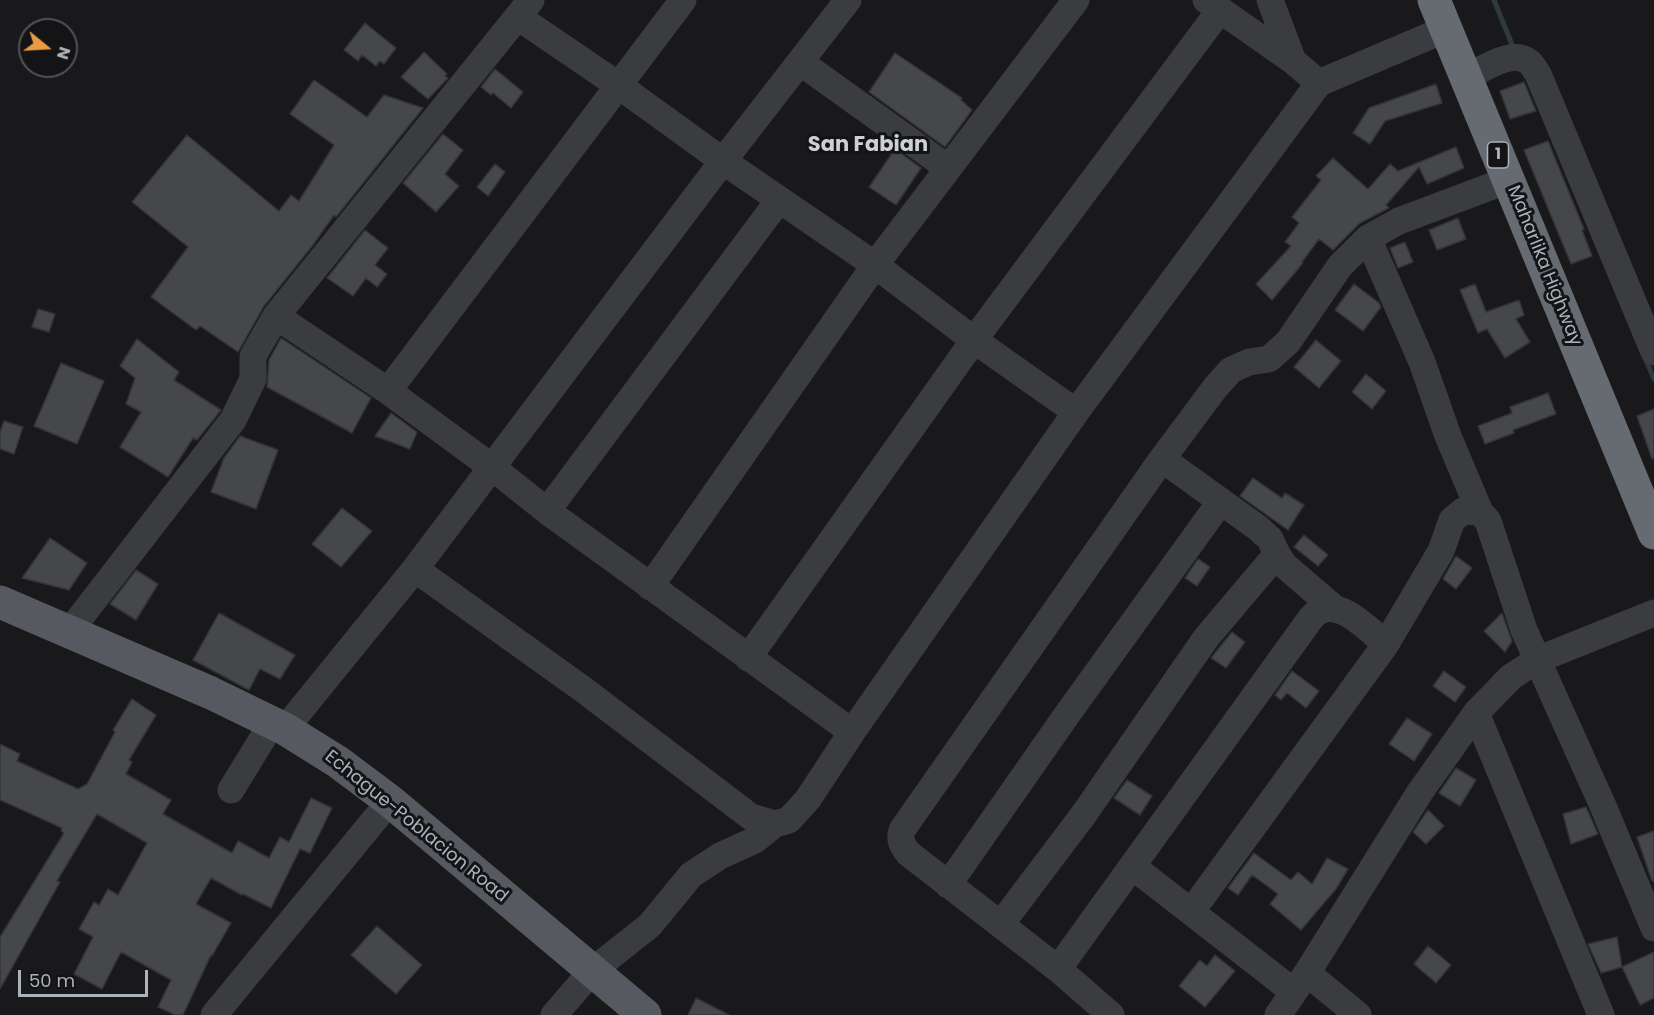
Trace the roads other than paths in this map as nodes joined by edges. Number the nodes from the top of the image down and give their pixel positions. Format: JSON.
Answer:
{"nodes":[{"id":1,"x":683,"y":0,"type":"edge"},
{"id":2,"x":848,"y":0,"type":"edge"},
{"id":3,"x":1076,"y":0,"type":"edge"},
{"id":4,"x":1270,"y":0,"type":"edge"},
{"id":5,"x":1213,"y":5,"type":"edge"},
{"id":6,"x":524,"y":8,"type":"edge"},
{"id":7,"x":1440,"y":14,"type":"edge"},
{"id":8,"x":1293,"y":61,"type":"junction"},
{"id":9,"x":800,"y":62,"type":"junction"},
{"id":10,"x":1465,"y":78,"type":"junction"},
{"id":11,"x":1319,"y":83,"type":"junction"},
{"id":12,"x":618,"y":85,"type":"junction"},
{"id":13,"x":723,"y":162,"type":"junction"},
{"id":14,"x":948,"y":168,"type":"junction"},
{"id":15,"x":1508,"y":180,"type":"junction"},
{"id":16,"x":779,"y":200,"type":"junction"},
{"id":17,"x":1368,"y":238,"type":"junction"},
{"id":18,"x":875,"y":265,"type":"junction"},
{"id":19,"x":276,"y":316,"type":"junction"},
{"id":20,"x":974,"y":340,"type":"junction"},
{"id":21,"x":1654,"y":352,"type":"edge"},
{"id":22,"x":388,"y":391,"type":"junction"},
{"id":23,"x":1076,"y":412,"type":"junction"},
{"id":24,"x":1162,"y":459,"type":"junction"},
{"id":25,"x":493,"y":468,"type":"junction"},
{"id":26,"x":1221,"y":501,"type":"junction"},
{"id":27,"x":547,"y":511,"type":"junction"},
{"id":28,"x":1480,"y":512,"type":"junction"},
{"id":29,"x":1654,"y":533,"type":"edge"},
{"id":30,"x":1277,"y":554,"type":"junction"},
{"id":31,"x":415,"y":569,"type":"junction"},
{"id":32,"x":650,"y":586,"type":"junction"},
{"id":33,"x":0,"y":602,"type":"edge"},
{"id":34,"x":1333,"y":607,"type":"junction"},
{"id":35,"x":1654,"y":613,"type":"edge"},
{"id":36,"x":69,"y":632,"type":"junction"},
{"id":37,"x":1386,"y":644,"type":"junction"},
{"id":38,"x":748,"y":658,"type":"junction"},
{"id":39,"x":1537,"y":660,"type":"junction"},
{"id":40,"x":1476,"y":713,"type":"junction"},
{"id":41,"x":278,"y":726,"type":"junction"},
{"id":42,"x":852,"y":732,"type":"junction"},
{"id":43,"x":231,"y":790,"type":"dead end"},
{"id":44,"x":390,"y":801,"type":"junction"},
{"id":45,"x":775,"y":824,"type":"junction"},
{"id":46,"x":1132,"y":866,"type":"junction"},
{"id":47,"x":948,"y":885,"type":"junction"},
{"id":48,"x":1191,"y":912,"type":"junction"},
{"id":49,"x":1001,"y":924,"type":"junction"},
{"id":50,"x":1654,"y":928,"type":"edge"},
{"id":51,"x":1058,"y":969,"type":"junction"},
{"id":52,"x":592,"y":971,"type":"junction"},
{"id":53,"x":1300,"y":983,"type":"junction"},
{"id":54,"x":213,"y":1015,"type":"edge"},
{"id":55,"x":554,"y":1015,"type":"edge"},
{"id":56,"x":645,"y":1015,"type":"edge"},
{"id":57,"x":1111,"y":1015,"type":"edge"},
{"id":58,"x":1278,"y":1015,"type":"edge"},
{"id":59,"x":1358,"y":1015,"type":"edge"},
{"id":60,"x":1600,"y":1015,"type":"edge"}],
"edges":[{"from":1,"to":12,"type":"street"},
{"from":2,"to":9,"type":"street"},
{"from":3,"to":14,"type":"street"},
{"from":4,"to":8,"type":"street"},
{"from":5,"to":8,"type":"street"},
{"from":5,"to":20,"type":"street"},
{"from":6,"to":12,"type":"street"},
{"from":6,"to":19,"type":"street"},
{"from":7,"to":10,"type":"highway","name":"Maharlika Highway","number":"1"},
{"from":7,"to":11,"type":"street"},
{"from":8,"to":11,"type":"street"},
{"from":9,"to":13,"type":"street"},
{"from":9,"to":14,"type":"street"},
{"from":10,"to":15,"type":"highway","name":"Maharlika Highway","number":"1"},
{"from":10,"to":21,"type":"street"},
{"from":11,"to":23,"type":"street"},
{"from":12,"to":13,"type":"street"},
{"from":12,"to":22,"type":"street"},
{"from":13,"to":16,"type":"street"},
{"from":13,"to":25,"type":"street"},
{"from":14,"to":18,"type":"street"},
{"from":15,"to":17,"type":"street"},
{"from":15,"to":29,"type":"highway","name":"Maharlika Highway","number":"1"},
{"from":16,"to":18,"type":"street"},
{"from":16,"to":27,"type":"street"},
{"from":17,"to":24,"type":"street"},
{"from":17,"to":28,"type":"street"},
{"from":18,"to":20,"type":"street"},
{"from":18,"to":32,"type":"street"},
{"from":19,"to":22,"type":"street"},
{"from":19,"to":36,"type":"street"},
{"from":20,"to":23,"type":"street"},
{"from":20,"to":38,"type":"street"},
{"from":22,"to":25,"type":"street"},
{"from":23,"to":42,"type":"street"},
{"from":24,"to":26,"type":"street"},
{"from":24,"to":47,"type":"street"},
{"from":25,"to":27,"type":"street"},
{"from":25,"to":31,"type":"street"},
{"from":26,"to":30,"type":"street"},
{"from":26,"to":47,"type":"street"},
{"from":27,"to":32,"type":"street"},
{"from":28,"to":37,"type":"street"},
{"from":28,"to":39,"type":"street"},
{"from":30,"to":34,"type":"street"},
{"from":30,"to":49,"type":"street"},
{"from":31,"to":41,"type":"street"},
{"from":31,"to":45,"type":"street"},
{"from":32,"to":38,"type":"street"},
{"from":33,"to":36,"type":"main road","name":"Echague-Poblacion Road"},
{"from":34,"to":37,"type":"street"},
{"from":34,"to":46,"type":"street"},
{"from":35,"to":39,"type":"street"},
{"from":36,"to":41,"type":"main road","name":"Echague-Poblacion Road"},
{"from":37,"to":48,"type":"street"},
{"from":38,"to":42,"type":"street"},
{"from":39,"to":40,"type":"street"},
{"from":39,"to":50,"type":"street"},
{"from":40,"to":53,"type":"street"},
{"from":40,"to":60,"type":"street"},
{"from":41,"to":43,"type":"street"},
{"from":41,"to":44,"type":"main road","name":"Echague-Poblacion Road"},
{"from":42,"to":45,"type":"street"},
{"from":44,"to":52,"type":"main road","name":"Echague-Poblacion Road"},
{"from":44,"to":54,"type":"street"},
{"from":45,"to":52,"type":"street"},
{"from":46,"to":48,"type":"street"},
{"from":46,"to":51,"type":"street"},
{"from":47,"to":49,"type":"street"},
{"from":48,"to":53,"type":"street"},
{"from":49,"to":51,"type":"street"},
{"from":51,"to":57,"type":"street"},
{"from":52,"to":55,"type":"street"},
{"from":52,"to":56,"type":"main road","name":"Echague-Poblacion Road"},
{"from":53,"to":58,"type":"street"},
{"from":53,"to":59,"type":"street"}]}
